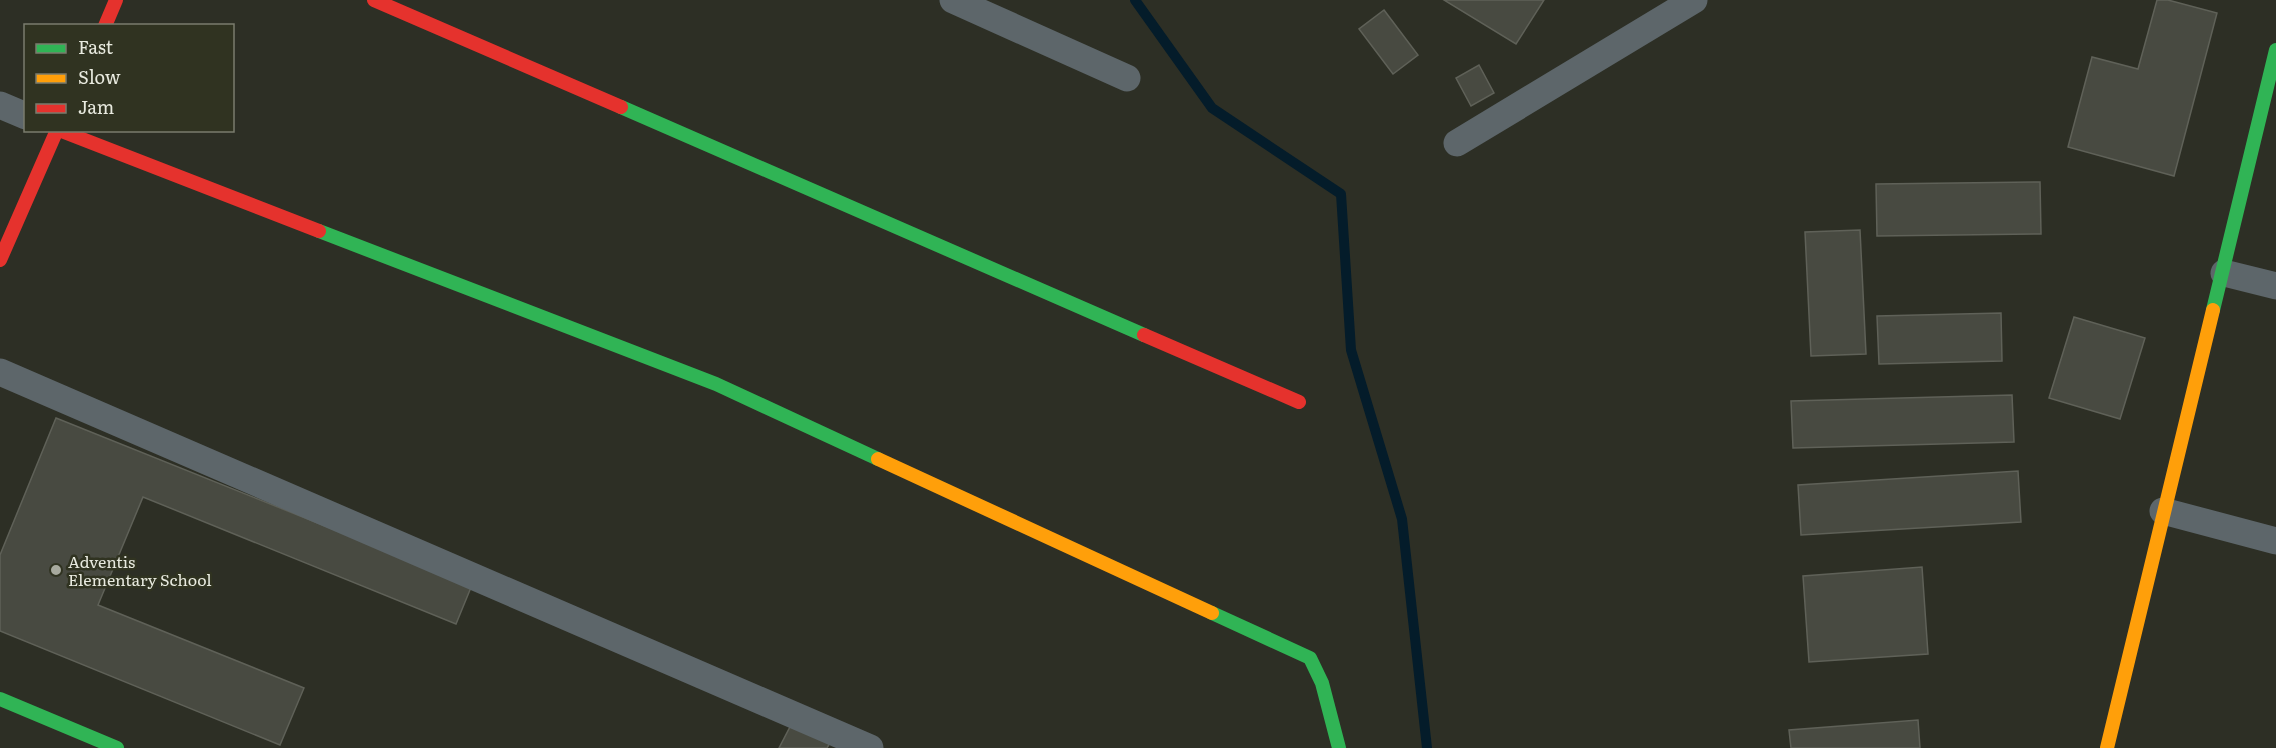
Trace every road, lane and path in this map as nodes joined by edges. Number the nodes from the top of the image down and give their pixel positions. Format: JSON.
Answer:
{"nodes":[{"id":1,"x":116,"y":0,"type":"edge"},
{"id":2,"x":374,"y":0,"type":"edge"},
{"id":3,"x":952,"y":0,"type":"edge"},
{"id":4,"x":1694,"y":0,"type":"edge"},
{"id":5,"x":106,"y":24,"type":"edge"},
{"id":6,"x":2276,"y":50,"type":"edge"},
{"id":7,"x":1127,"y":78,"type":"dead end"},
{"id":8,"x":0,"y":105,"type":"edge"},
{"id":9,"x":24,"y":115,"type":"edge"},
{"id":10,"x":57,"y":132,"type":"edge"},
{"id":11,"x":63,"y":132,"type":"edge"},
{"id":12,"x":1458,"y":143,"type":"dead end"},
{"id":13,"x":0,"y":260,"type":"edge"},
{"id":14,"x":2224,"y":273,"type":"junction"},
{"id":15,"x":2276,"y":286,"type":"edge"},
{"id":16,"x":0,"y":372,"type":"edge"},
{"id":17,"x":1299,"y":402,"type":"dead end"},
{"id":18,"x":2163,"y":511,"type":"junction"},
{"id":19,"x":2276,"y":541,"type":"edge"},
{"id":20,"x":0,"y":699,"type":"edge"},
{"id":21,"x":111,"y":747,"type":"edge"},
{"id":22,"x":870,"y":748,"type":"edge"},
{"id":23,"x":1339,"y":748,"type":"edge"},
{"id":24,"x":2107,"y":748,"type":"edge"}],
"edges":[{"from":1,"to":5,"type":"street"},
{"from":2,"to":17,"type":"street"},
{"from":3,"to":7,"type":"street"},
{"from":4,"to":12,"type":"street"},
{"from":6,"to":14,"type":"street"},
{"from":8,"to":9,"type":"street"},
{"from":10,"to":13,"type":"street"},
{"from":11,"to":23,"type":"street"},
{"from":14,"to":15,"type":"street"},
{"from":14,"to":18,"type":"street"},
{"from":16,"to":22,"type":"street"},
{"from":18,"to":19,"type":"street"},
{"from":18,"to":24,"type":"street"},
{"from":20,"to":21,"type":"street"}]}
